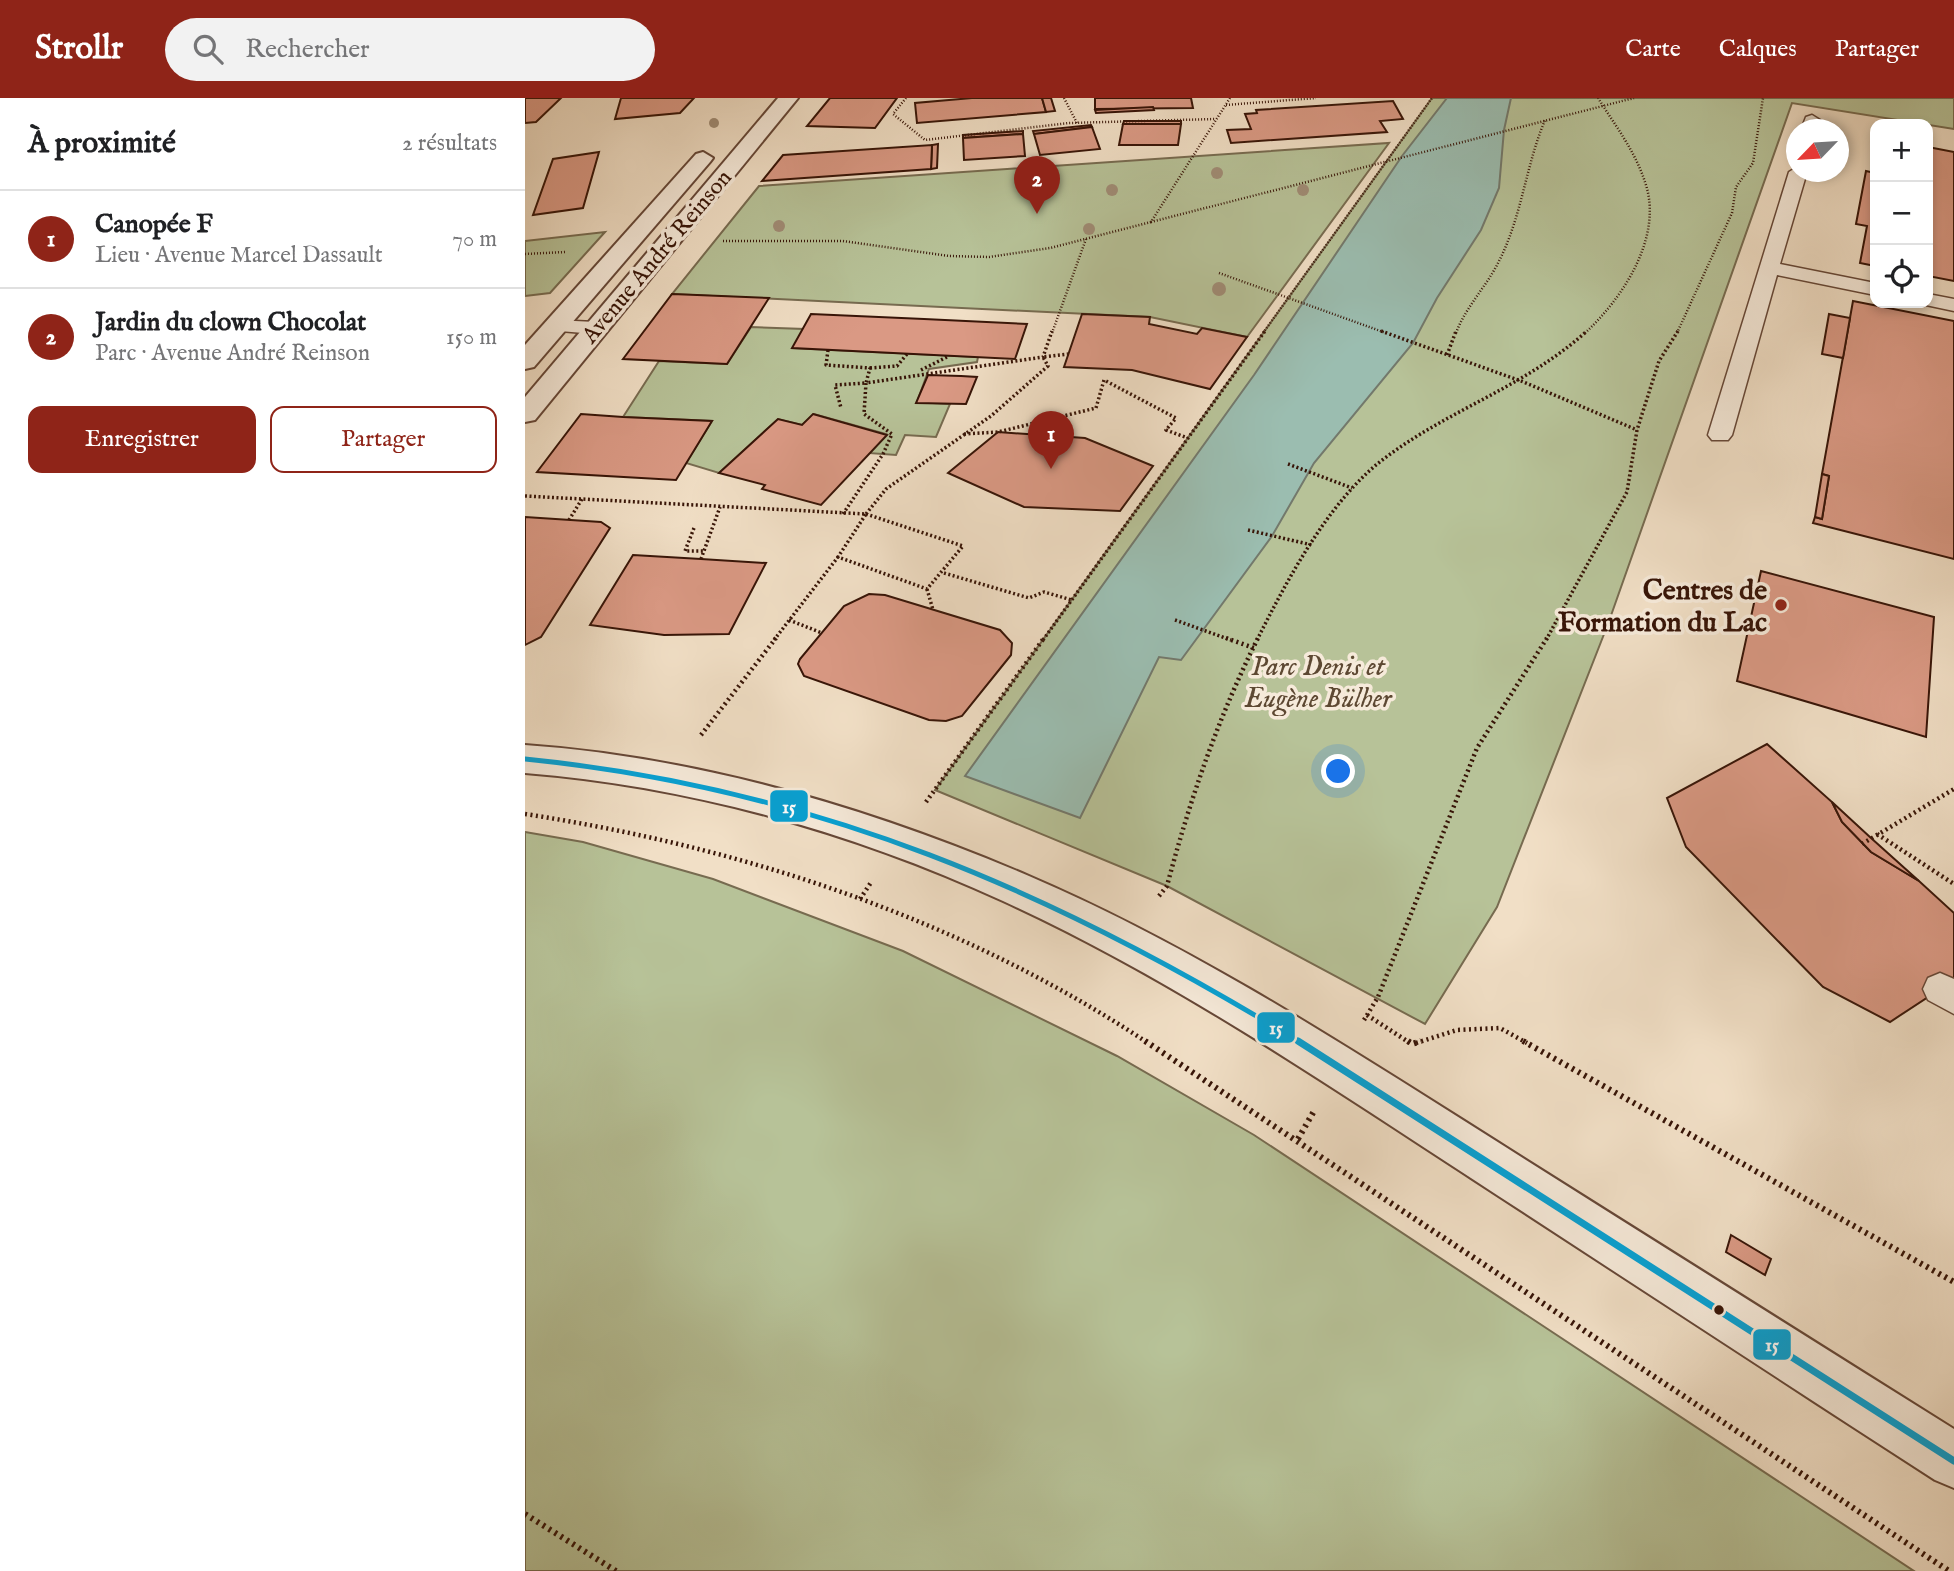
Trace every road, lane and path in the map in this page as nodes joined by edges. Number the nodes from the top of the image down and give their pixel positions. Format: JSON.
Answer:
{"nodes":[{"id":1,"x":787,"y":98,"type":"edge"},
{"id":2,"x":906,"y":98,"type":"edge"},
{"id":3,"x":1064,"y":98,"type":"edge"},
{"id":4,"x":1230,"y":98,"type":"edge"},
{"id":5,"x":1306,"y":98,"type":"edge"},
{"id":6,"x":1316,"y":98,"type":"edge"},
{"id":7,"x":1432,"y":98,"type":"edge"},
{"id":8,"x":1598,"y":98,"type":"edge"},
{"id":9,"x":1634,"y":98,"type":"edge"},
{"id":10,"x":1763,"y":98,"type":"edge"},
{"id":11,"x":1225,"y":105,"type":"junction"},
{"id":12,"x":1602,"y":106,"type":"junction"},
{"id":13,"x":1216,"y":119,"type":"junction"},
{"id":14,"x":1545,"y":120,"type":"junction"},
{"id":15,"x":1077,"y":123,"type":"junction"},
{"id":16,"x":713,"y":145,"type":"dead end"},
{"id":17,"x":1387,"y":160,"type":"junction"},
{"id":18,"x":1795,"y":182,"type":"edge"},
{"id":19,"x":1151,"y":222,"type":"junction"},
{"id":20,"x":1086,"y":239,"type":"junction"},
{"id":21,"x":714,"y":242,"type":"dead end"},
{"id":22,"x":576,"y":252,"type":"dead end"},
{"id":23,"x":525,"y":254,"type":"edge"},
{"id":24,"x":1771,"y":268,"type":"junction"},
{"id":25,"x":1219,"y":273,"type":"dead end"},
{"id":26,"x":1870,"y":288,"type":"edge"},
{"id":27,"x":1289,"y":298,"type":"junction"},
{"id":28,"x":1933,"y":301,"type":"edge"},
{"id":29,"x":1954,"y":305,"type":"edge"},
{"id":30,"x":555,"y":326,"type":"junction"},
{"id":31,"x":595,"y":328,"type":"junction"},
{"id":32,"x":828,"y":350,"type":"dead end"},
{"id":33,"x":907,"y":354,"type":"dead end"},
{"id":34,"x":1068,"y":354,"type":"dead end"},
{"id":35,"x":1447,"y":355,"type":"junction"},
{"id":36,"x":949,"y":356,"type":"dead end"},
{"id":37,"x":1043,"y":357,"type":"junction"},
{"id":38,"x":525,"y":361,"type":"edge"},
{"id":39,"x":870,"y":368,"type":"junction"},
{"id":40,"x":917,"y":372,"type":"junction"},
{"id":41,"x":1521,"y":381,"type":"junction"},
{"id":42,"x":866,"y":383,"type":"junction"},
{"id":43,"x":841,"y":408,"type":"dead end"},
{"id":44,"x":525,"y":414,"type":"edge"},
{"id":45,"x":1637,"y":430,"type":"junction"},
{"id":46,"x":963,"y":435,"type":"junction"},
{"id":47,"x":1720,"y":435,"type":"dead end"},
{"id":48,"x":1186,"y":438,"type":"junction"},
{"id":49,"x":1289,"y":464,"type":"dead end"},
{"id":50,"x":1352,"y":488,"type":"junction"},
{"id":51,"x":525,"y":496,"type":"edge"},
{"id":52,"x":582,"y":499,"type":"junction"},
{"id":53,"x":821,"y":505,"type":"dead end"},
{"id":54,"x":719,"y":506,"type":"junction"},
{"id":55,"x":819,"y":512,"type":"junction"},
{"id":56,"x":843,"y":514,"type":"junction"},
{"id":57,"x":866,"y":514,"type":"junction"},
{"id":58,"x":569,"y":520,"type":"dead end"},
{"id":59,"x":694,"y":528,"type":"dead end"},
{"id":60,"x":1248,"y":530,"type":"dead end"},
{"id":61,"x":1312,"y":545,"type":"junction"},
{"id":62,"x":703,"y":551,"type":"junction"},
{"id":63,"x":838,"y":557,"type":"junction"},
{"id":64,"x":701,"y":559,"type":"dead end"},
{"id":65,"x":944,"y":573,"type":"junction"},
{"id":66,"x":927,"y":589,"type":"junction"},
{"id":67,"x":1072,"y":600,"type":"junction"},
{"id":68,"x":933,"y":610,"type":"dead end"},
{"id":69,"x":789,"y":620,"type":"junction"},
{"id":70,"x":1175,"y":621,"type":"dead end"},
{"id":71,"x":822,"y":633,"type":"dead end"},
{"id":72,"x":1254,"y":648,"type":"junction"},
{"id":73,"x":701,"y":736,"type":"dead end"},
{"id":74,"x":525,"y":759,"type":"edge"},
{"id":75,"x":1954,"y":789,"type":"edge"},
{"id":76,"x":525,"y":814,"type":"edge"},
{"id":77,"x":1877,"y":834,"type":"junction"},
{"id":78,"x":898,"y":841,"type":"junction"},
{"id":79,"x":1862,"y":844,"type":"dead end"},
{"id":80,"x":1954,"y":884,"type":"edge"},
{"id":81,"x":1159,"y":896,"type":"dead end"},
{"id":82,"x":860,"y":899,"type":"junction"},
{"id":83,"x":1378,"y":997,"type":"dead end"},
{"id":84,"x":1367,"y":1015,"type":"dead end"},
{"id":85,"x":1954,"y":1282,"type":"edge"},
{"id":86,"x":1954,"y":1461,"type":"edge"},
{"id":87,"x":525,"y":1514,"type":"edge"},
{"id":88,"x":616,"y":1571,"type":"edge"},
{"id":89,"x":1949,"y":1571,"type":"edge"}],
"edges":[{"from":1,"to":31,"type":"street","name":"Avenue André Reinson"},
{"from":2,"to":15,"type":"path"},
{"from":3,"to":15,"type":"path"},
{"from":4,"to":11,"type":"path"},
{"from":5,"to":6,"type":"path"},
{"from":5,"to":11,"type":"path"},
{"from":7,"to":17,"type":"path"},
{"from":8,"to":12,"type":"path"},
{"from":9,"to":12,"type":"path"},
{"from":10,"to":45,"type":"path"},
{"from":11,"to":13,"type":"path"},
{"from":12,"to":14,"type":"path"},
{"from":12,"to":41,"type":"path"},
{"from":13,"to":15,"type":"path"},
{"from":13,"to":19,"type":"path"},
{"from":14,"to":17,"type":"path"},
{"from":14,"to":35,"type":"path"},
{"from":16,"to":30,"type":"street","name":"Avenue André Reinson"},
{"from":17,"to":19,"type":"path"},
{"from":17,"to":27,"type":"path"},
{"from":18,"to":24,"type":"lane"},
{"from":19,"to":20,"type":"path"},
{"from":20,"to":21,"type":"path"},
{"from":20,"to":37,"type":"path"},
{"from":22,"to":23,"type":"path"},
{"from":24,"to":26,"type":"lane"},
{"from":24,"to":47,"type":"lane"},
{"from":25,"to":27,"type":"path"},
{"from":27,"to":35,"type":"path"},
{"from":27,"to":48,"type":"path"},
{"from":28,"to":29,"type":"lane"},
{"from":30,"to":31,"type":"lane"},
{"from":30,"to":38,"type":"street","name":"Avenue André Reinson"},
{"from":31,"to":44,"type":"street","name":"Avenue André Reinson"},
{"from":32,"to":39,"type":"path"},
{"from":33,"to":39,"type":"path"},
{"from":34,"to":37,"type":"path"},
{"from":35,"to":41,"type":"path"},
{"from":36,"to":40,"type":"path"},
{"from":37,"to":40,"type":"path"},
{"from":37,"to":46,"type":"path"},
{"from":39,"to":42,"type":"path"},
{"from":40,"to":42,"type":"path"},
{"from":41,"to":45,"type":"path"},
{"from":41,"to":50,"type":"path"},
{"from":42,"to":43,"type":"path"},
{"from":42,"to":56,"type":"path"},
{"from":45,"to":83,"type":"path"},
{"from":46,"to":48,"type":"path"},
{"from":46,"to":57,"type":"path"},
{"from":48,"to":67,"type":"path"},
{"from":49,"to":50,"type":"path"},
{"from":50,"to":61,"type":"path"},
{"from":51,"to":52,"type":"path"},
{"from":52,"to":54,"type":"path"},
{"from":52,"to":58,"type":"path"},
{"from":53,"to":55,"type":"path"},
{"from":54,"to":55,"type":"path"},
{"from":54,"to":62,"type":"path"},
{"from":55,"to":56,"type":"path"},
{"from":56,"to":57,"type":"path"},
{"from":57,"to":63,"type":"path"},
{"from":57,"to":65,"type":"path"},
{"from":59,"to":62,"type":"path"},
{"from":60,"to":61,"type":"path"},
{"from":61,"to":72,"type":"path"},
{"from":62,"to":64,"type":"path"},
{"from":63,"to":66,"type":"path"},
{"from":63,"to":69,"type":"path"},
{"from":65,"to":66,"type":"path"},
{"from":65,"to":67,"type":"path"},
{"from":66,"to":68,"type":"path"},
{"from":67,"to":78,"type":"path"},
{"from":69,"to":71,"type":"path"},
{"from":69,"to":73,"type":"path"},
{"from":70,"to":72,"type":"path"},
{"from":72,"to":81,"type":"path"},
{"from":74,"to":78,"type":"street"},
{"from":75,"to":77,"type":"path"},
{"from":76,"to":82,"type":"path"},
{"from":77,"to":79,"type":"path"},
{"from":77,"to":80,"type":"path"},
{"from":78,"to":82,"type":"path"},
{"from":78,"to":86,"type":"street"},
{"from":82,"to":89,"type":"path"},
{"from":84,"to":85,"type":"path"},
{"from":87,"to":88,"type":"path"}]}
